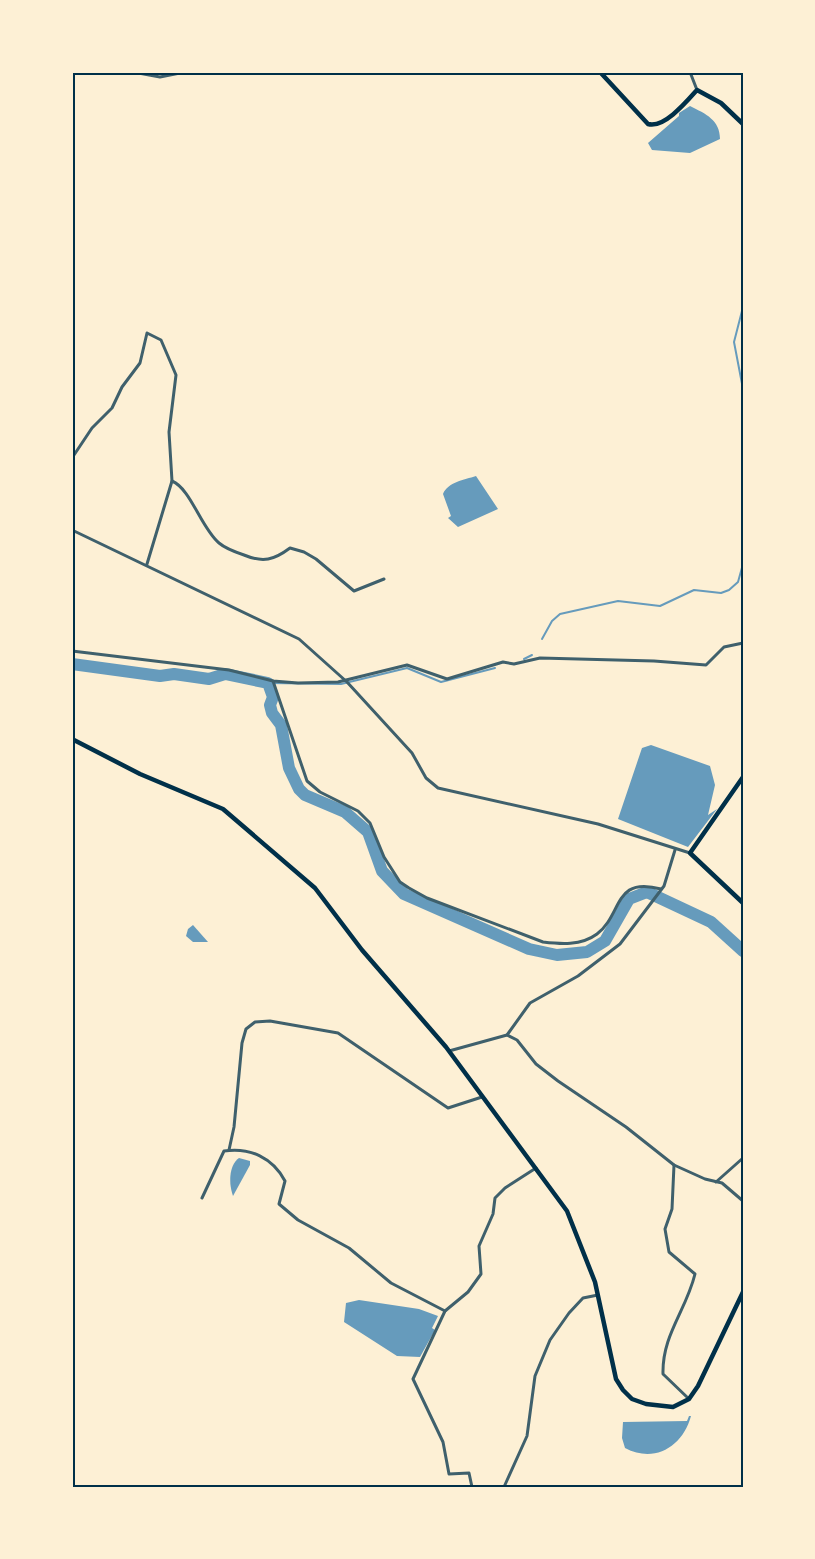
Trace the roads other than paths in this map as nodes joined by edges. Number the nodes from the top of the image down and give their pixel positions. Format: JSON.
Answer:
{"nodes":[{"id":1,"x":134,"y":72,"type":"edge"},
{"id":2,"x":185,"y":72,"type":"edge"},
{"id":3,"x":283,"y":72,"type":"edge"},
{"id":4,"x":294,"y":72,"type":"edge"},
{"id":5,"x":600,"y":72,"type":"edge"},
{"id":6,"x":690,"y":72,"type":"edge"},
{"id":7,"x":697,"y":90,"type":"junction"},
{"id":8,"x":743,"y":124,"type":"edge"},
{"id":9,"x":72,"y":458,"type":"edge"},
{"id":10,"x":172,"y":481,"type":"junction"},
{"id":11,"x":72,"y":530,"type":"edge"},
{"id":12,"x":147,"y":565,"type":"junction"},
{"id":13,"x":384,"y":579,"type":"dead end"},
{"id":14,"x":743,"y":643,"type":"edge"},
{"id":15,"x":72,"y":651,"type":"edge"},
{"id":16,"x":347,"y":681,"type":"junction"},
{"id":17,"x":274,"y":683,"type":"junction"},
{"id":18,"x":72,"y":739,"type":"edge"},
{"id":19,"x":743,"y":777,"type":"edge"},
{"id":20,"x":675,"y":850,"type":"junction"},
{"id":21,"x":690,"y":853,"type":"junction"},
{"id":22,"x":660,"y":891,"type":"junction"},
{"id":23,"x":743,"y":903,"type":"edge"},
{"id":24,"x":507,"y":1035,"type":"junction"},
{"id":25,"x":449,"y":1051,"type":"junction"},
{"id":26,"x":482,"y":1097,"type":"junction"},
{"id":27,"x":229,"y":1150,"type":"junction"},
{"id":28,"x":743,"y":1158,"type":"edge"},
{"id":29,"x":674,"y":1165,"type":"junction"},
{"id":30,"x":536,"y":1167,"type":"junction"},
{"id":31,"x":716,"y":1182,"type":"junction"},
{"id":32,"x":202,"y":1198,"type":"dead end"},
{"id":33,"x":743,"y":1201,"type":"edge"},
{"id":34,"x":743,"y":1292,"type":"edge"},
{"id":35,"x":598,"y":1295,"type":"junction"},
{"id":36,"x":445,"y":1311,"type":"junction"},
{"id":37,"x":689,"y":1399,"type":"junction"},
{"id":38,"x":472,"y":1487,"type":"edge"},
{"id":39,"x":504,"y":1487,"type":"edge"}],
"edges":[{"from":1,"to":2,"type":"street"},
{"from":3,"to":4,"type":"street"},
{"from":5,"to":7,"type":"main road"},
{"from":6,"to":7,"type":"street"},
{"from":7,"to":8,"type":"main road"},
{"from":9,"to":10,"type":"street"},
{"from":10,"to":12,"type":"street"},
{"from":10,"to":13,"type":"street"},
{"from":11,"to":12,"type":"street"},
{"from":12,"to":16,"type":"street"},
{"from":14,"to":16,"type":"street"},
{"from":15,"to":17,"type":"street"},
{"from":16,"to":17,"type":"street"},
{"from":16,"to":20,"type":"street"},
{"from":17,"to":22,"type":"street"},
{"from":18,"to":25,"type":"main road"},
{"from":19,"to":21,"type":"main road"},
{"from":20,"to":21,"type":"street"},
{"from":20,"to":22,"type":"street"},
{"from":21,"to":23,"type":"main road"},
{"from":22,"to":24,"type":"street"},
{"from":24,"to":25,"type":"street"},
{"from":24,"to":29,"type":"street"},
{"from":25,"to":26,"type":"main road"},
{"from":26,"to":27,"type":"street"},
{"from":26,"to":30,"type":"main road"},
{"from":27,"to":32,"type":"street"},
{"from":27,"to":36,"type":"street"},
{"from":28,"to":31,"type":"street"},
{"from":29,"to":31,"type":"street"},
{"from":29,"to":37,"type":"street"},
{"from":30,"to":35,"type":"main road"},
{"from":30,"to":36,"type":"street"},
{"from":31,"to":33,"type":"street"},
{"from":34,"to":37,"type":"main road"},
{"from":35,"to":37,"type":"main road"},
{"from":35,"to":39,"type":"street"},
{"from":36,"to":38,"type":"street"}]}
